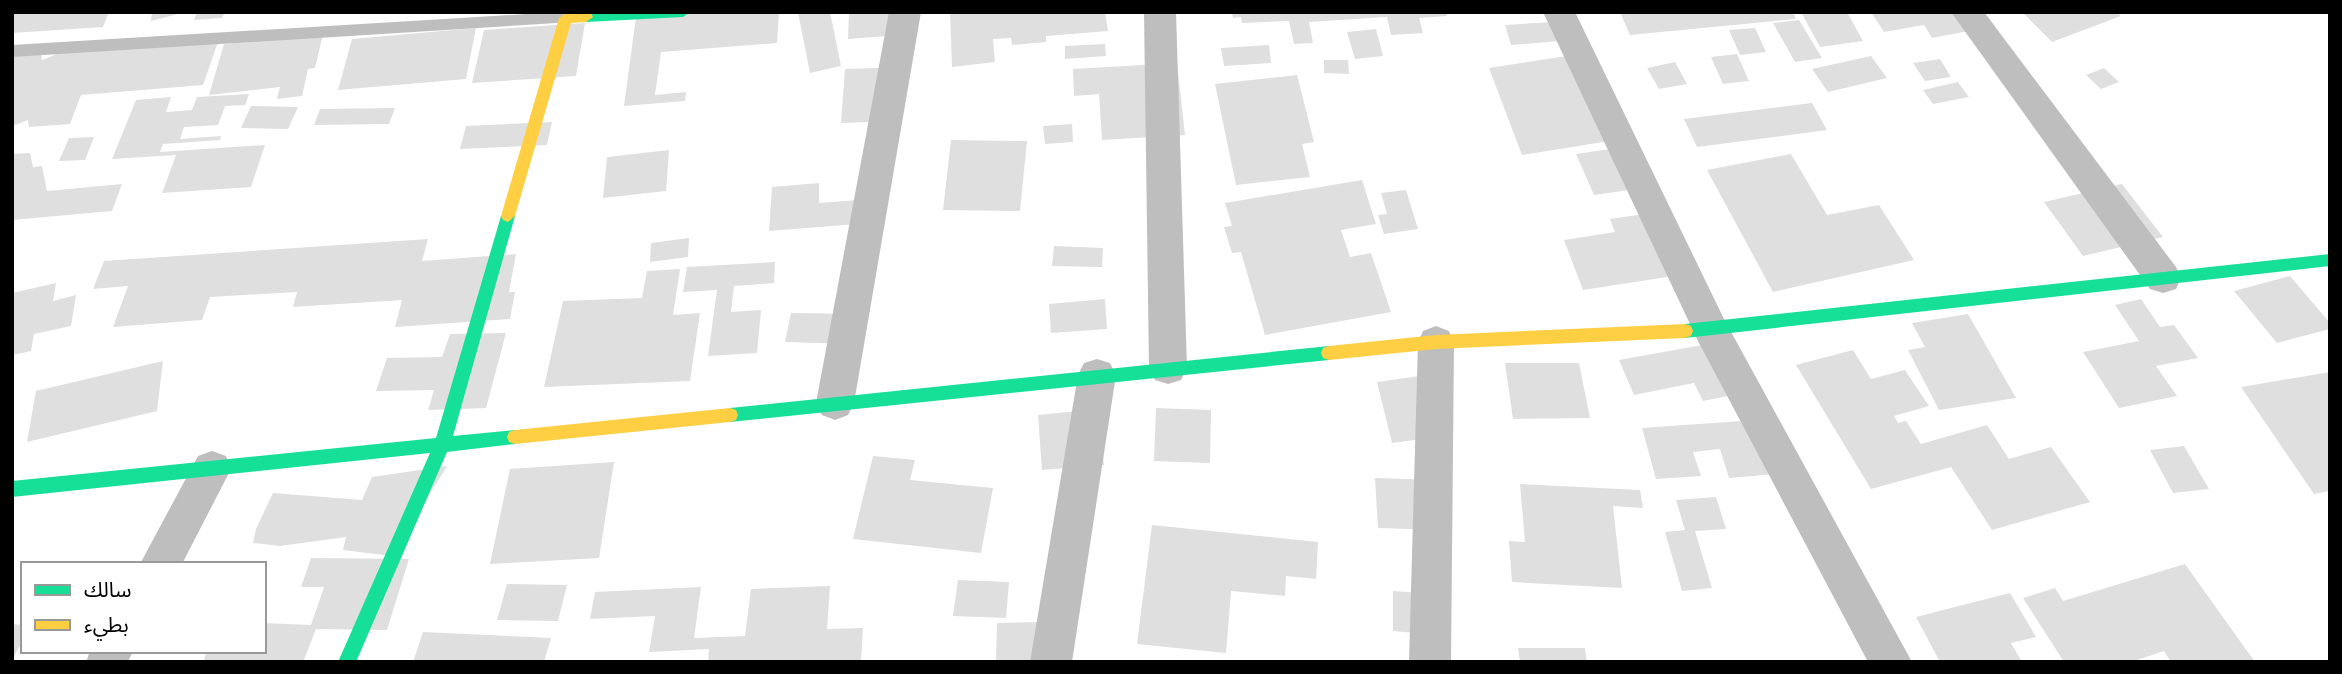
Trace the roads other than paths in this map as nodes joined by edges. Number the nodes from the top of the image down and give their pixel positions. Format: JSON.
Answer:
{"nodes":[{"id":1,"x":683,"y":12,"type":"edge"},
{"id":2,"x":905,"y":12,"type":"edge"},
{"id":3,"x":1160,"y":12,"type":"edge"},
{"id":4,"x":1559,"y":12,"type":"edge"},
{"id":5,"x":1967,"y":12,"type":"edge"},
{"id":6,"x":566,"y":18,"type":"junction"},
{"id":7,"x":12,"y":51,"type":"edge"},
{"id":8,"x":2330,"y":260,"type":"edge"},
{"id":9,"x":2163,"y":278,"type":"junction"},
{"id":10,"x":1711,"y":330,"type":"junction"},
{"id":11,"x":1436,"y":342,"type":"junction"},
{"id":12,"x":1168,"y":368,"type":"junction"},
{"id":13,"x":1097,"y":375,"type":"junction"},
{"id":14,"x":835,"y":402,"type":"junction"},
{"id":15,"x":442,"y":444,"type":"junction"},
{"id":16,"x":212,"y":469,"type":"junction"},
{"id":17,"x":12,"y":489,"type":"edge"},
{"id":18,"x":161,"y":562,"type":"edge"},
{"id":19,"x":347,"y":662,"type":"edge"},
{"id":20,"x":1051,"y":662,"type":"edge"},
{"id":21,"x":1430,"y":662,"type":"edge"},
{"id":22,"x":1891,"y":662,"type":"edge"}],
"edges":[{"from":1,"to":6,"type":"street"},
{"from":2,"to":14,"type":"street"},
{"from":3,"to":12,"type":"street"},
{"from":4,"to":10,"type":"street"},
{"from":5,"to":9,"type":"street"},
{"from":6,"to":7,"type":"lane"},
{"from":6,"to":15,"type":"street"},
{"from":8,"to":9,"type":"street"},
{"from":9,"to":10,"type":"street"},
{"from":10,"to":11,"type":"street"},
{"from":10,"to":22,"type":"street"},
{"from":11,"to":12,"type":"street"},
{"from":11,"to":21,"type":"street"},
{"from":12,"to":13,"type":"street"},
{"from":13,"to":14,"type":"street"},
{"from":13,"to":20,"type":"street"},
{"from":14,"to":15,"type":"street"},
{"from":15,"to":16,"type":"street"},
{"from":15,"to":19,"type":"street"},
{"from":16,"to":17,"type":"street"},
{"from":16,"to":18,"type":"street"}]}
